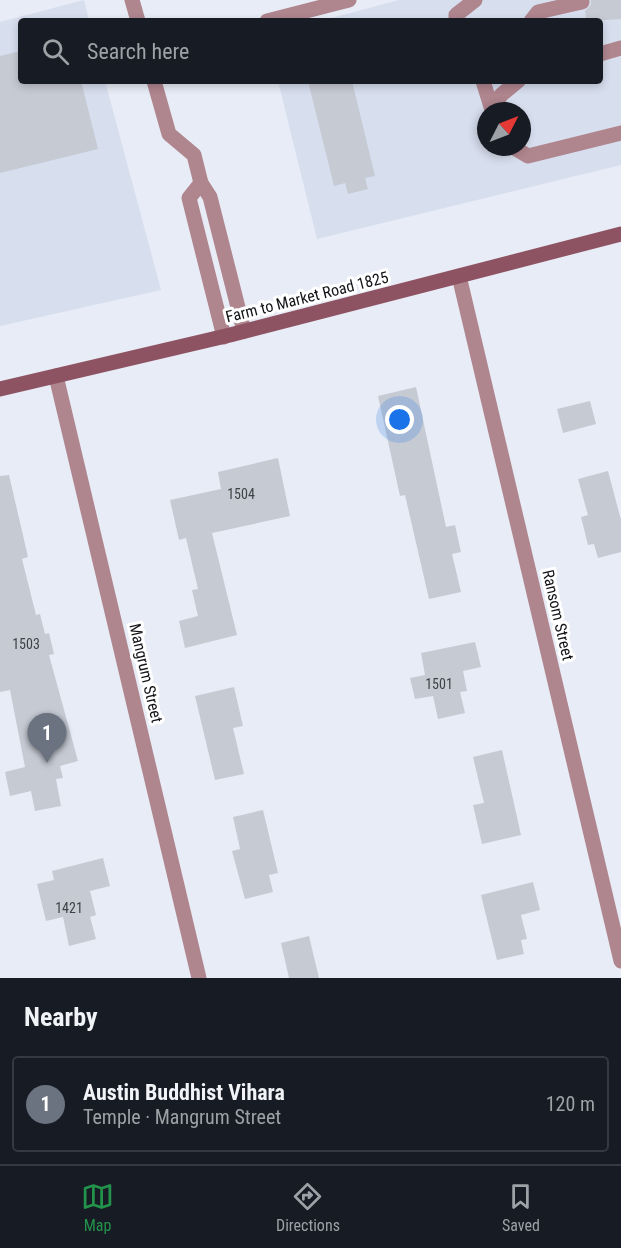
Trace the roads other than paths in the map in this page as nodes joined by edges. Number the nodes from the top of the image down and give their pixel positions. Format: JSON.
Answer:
{"nodes":[{"id":1,"x":132,"y":0,"type":"edge"},
{"id":2,"x":349,"y":0,"type":"edge"},
{"id":3,"x":475,"y":0,"type":"edge"},
{"id":4,"x":582,"y":2,"type":"dead end"},
{"id":5,"x":296,"y":7,"type":"edge"},
{"id":6,"x":137,"y":18,"type":"edge"},
{"id":7,"x":273,"y":18,"type":"edge"},
{"id":8,"x":456,"y":18,"type":"edge"},
{"id":9,"x":533,"y":18,"type":"edge"},
{"id":10,"x":621,"y":48,"type":"edge"},
{"id":11,"x":603,"y":53,"type":"edge"},
{"id":12,"x":155,"y":84,"type":"edge"},
{"id":13,"x":484,"y":84,"type":"edge"},
{"id":14,"x":514,"y":84,"type":"edge"},
{"id":15,"x":490,"y":102,"type":"edge"},
{"id":16,"x":497,"y":102,"type":"edge"},
{"id":17,"x":621,"y":133,"type":"edge"},
{"id":18,"x":531,"y":155,"type":"edge"},
{"id":19,"x":201,"y":183,"type":"junction"},
{"id":20,"x":621,"y":234,"type":"edge"},
{"id":21,"x":459,"y":276,"type":"junction"},
{"id":22,"x":244,"y":332,"type":"junction"},
{"id":23,"x":224,"y":337,"type":"junction"},
{"id":24,"x":56,"y":376,"type":"junction"},
{"id":25,"x":0,"y":389,"type":"edge"},
{"id":26,"x":621,"y":961,"type":"edge"},
{"id":27,"x":199,"y":978,"type":"edge"}],
"edges":[{"from":1,"to":6,"type":"street"},
{"from":2,"to":5,"type":"street"},
{"from":3,"to":8,"type":"street"},
{"from":4,"to":9,"type":"street"},
{"from":5,"to":7,"type":"street"},
{"from":10,"to":11,"type":"street"},
{"from":12,"to":19,"type":"street"},
{"from":13,"to":15,"type":"street"},
{"from":14,"to":16,"type":"street"},
{"from":17,"to":18,"type":"street"},
{"from":19,"to":22,"type":"street"},
{"from":19,"to":23,"type":"street"},
{"from":20,"to":21,"type":"main road","name":"Farm to Market Road 1825"},
{"from":21,"to":22,"type":"main road","name":"Farm to Market Road 1825"},
{"from":21,"to":26,"type":"street","name":"Ransom Street"},
{"from":22,"to":23,"type":"main road","name":"Farm to Market Road 1825"},
{"from":23,"to":24,"type":"main road","name":"Farm to Market Road 1825"},
{"from":24,"to":25,"type":"main road","name":"Farm to Market Road 1825"},
{"from":24,"to":27,"type":"street","name":"Mangrum Street"}]}
